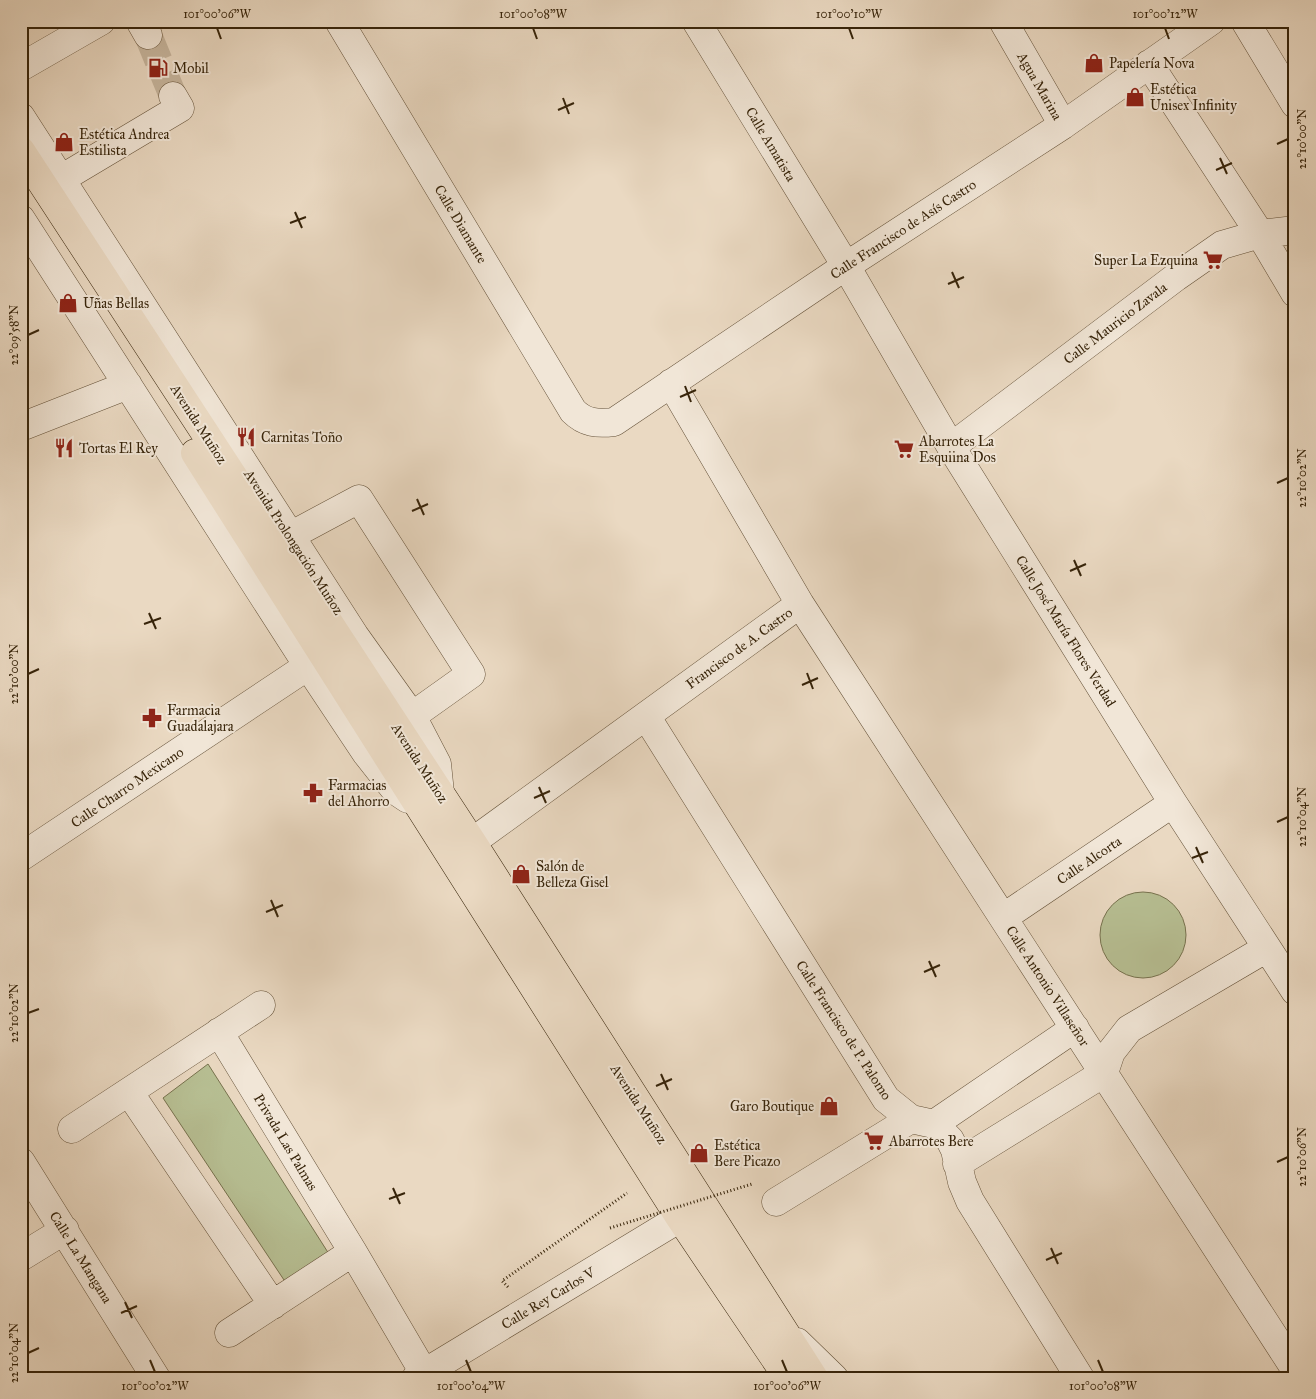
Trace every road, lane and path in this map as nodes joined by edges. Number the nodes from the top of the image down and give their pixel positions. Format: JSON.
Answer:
{"nodes":[{"id":1,"x":101,"y":21,"type":"edge"},
{"id":2,"x":339,"y":21,"type":"edge"},
{"id":3,"x":696,"y":21,"type":"edge"},
{"id":4,"x":1003,"y":21,"type":"edge"},
{"id":5,"x":1211,"y":21,"type":"edge"},
{"id":6,"x":1245,"y":21,"type":"edge"},
{"id":7,"x":1149,"y":64,"type":"junction"},
{"id":8,"x":21,"y":67,"type":"edge"},
{"id":9,"x":173,"y":96,"type":"tunnel mouth"},
{"id":10,"x":1295,"y":104,"type":"edge"},
{"id":11,"x":21,"y":117,"type":"edge"},
{"id":12,"x":1063,"y":125,"type":"junction"},
{"id":13,"x":21,"y":151,"type":"edge"},
{"id":14,"x":21,"y":177,"type":"edge"},
{"id":15,"x":61,"y":180,"type":"junction"},
{"id":16,"x":21,"y":219,"type":"edge"},
{"id":17,"x":1295,"y":230,"type":"edge"},
{"id":18,"x":1260,"y":234,"type":"junction"},
{"id":19,"x":846,"y":266,"type":"junction"},
{"id":20,"x":1295,"y":293,"type":"edge"},
{"id":21,"x":671,"y":383,"type":"junction"},
{"id":22,"x":128,"y":385,"type":"junction"},
{"id":23,"x":589,"y":422,"type":"joint"},
{"id":24,"x":21,"y":427,"type":"edge"},
{"id":25,"x":951,"y":447,"type":"junction"},
{"id":26,"x":290,"y":536,"type":"junction"},
{"id":27,"x":800,"y":604,"type":"junction"},
{"id":28,"x":308,"y":666,"type":"junction"},
{"id":29,"x":412,"y":716,"type":"junction"},
{"id":30,"x":646,"y":716,"type":"junction"},
{"id":31,"x":429,"y":800,"type":"junction"},
{"id":32,"x":1173,"y":803,"type":"junction"},
{"id":33,"x":472,"y":842,"type":"junction"},
{"id":34,"x":21,"y":857,"type":"edge"},
{"id":35,"x":1004,"y":917,"type":"junction"},
{"id":36,"x":1267,"y":948,"type":"junction"},
{"id":37,"x":1295,"y":991,"type":"edge"},
{"id":38,"x":261,"y":1005,"type":"dead end"},
{"id":39,"x":1075,"y":1028,"type":"junction"},
{"id":40,"x":219,"y":1032,"type":"junction"},
{"id":41,"x":1104,"y":1073,"type":"junction"},
{"id":42,"x":129,"y":1092,"type":"junction"},
{"id":43,"x":922,"y":1121,"type":"junction"},
{"id":44,"x":72,"y":1129,"type":"dead end"},
{"id":45,"x":21,"y":1162,"type":"edge"},
{"id":46,"x":957,"y":1164,"type":"junction"},
{"id":47,"x":652,"y":1175,"type":"junction"},
{"id":48,"x":752,"y":1184,"type":"dead end"},
{"id":49,"x":776,"y":1202,"type":"dead end"},
{"id":50,"x":680,"y":1218,"type":"junction"},
{"id":51,"x":65,"y":1230,"type":"junction"},
{"id":52,"x":602,"y":1233,"type":"dead end"},
{"id":53,"x":353,"y":1252,"type":"junction"},
{"id":54,"x":21,"y":1257,"type":"edge"},
{"id":55,"x":514,"y":1292,"type":"dead end"},
{"id":56,"x":273,"y":1305,"type":"junction"},
{"id":57,"x":229,"y":1333,"type":"dead end"},
{"id":58,"x":775,"y":1338,"type":"junction"},
{"id":59,"x":1295,"y":1369,"type":"edge"},
{"id":60,"x":420,"y":1375,"type":"edge"},
{"id":61,"x":156,"y":1378,"type":"edge"},
{"id":62,"x":780,"y":1378,"type":"edge"},
{"id":63,"x":788,"y":1378,"type":"edge"},
{"id":64,"x":814,"y":1378,"type":"edge"},
{"id":65,"x":834,"y":1378,"type":"edge"},
{"id":66,"x":1080,"y":1378,"type":"edge"}],
"edges":[{"from":1,"to":8,"type":"street"},
{"from":2,"to":23,"type":"street","name":"Calle Diamante"},
{"from":3,"to":19,"type":"street","name":"Calle Amatista"},
{"from":4,"to":12,"type":"street","name":"Agua Marina"},
{"from":5,"to":7,"type":"street","name":"Calle Francisco de Asís Castro"},
{"from":6,"to":10,"type":"street"},
{"from":7,"to":12,"type":"street","name":"Calle Francisco de Asís Castro"},
{"from":7,"to":18,"type":"street"},
{"from":9,"to":15,"type":"street"},
{"from":11,"to":15,"type":"street","name":"Avenida Prolongación Muñoz"},
{"from":12,"to":19,"type":"street","name":"Calle Francisco de Asís Castro"},
{"from":13,"to":31,"type":"main road","name":"Avenida Muñoz"},
{"from":14,"to":31,"type":"main road","name":"Avenida Muñoz"},
{"from":15,"to":26,"type":"street","name":"Avenida Prolongación Muñoz"},
{"from":16,"to":22,"type":"street"},
{"from":17,"to":18,"type":"street","name":"Calle Mauricio Zavala"},
{"from":18,"to":20,"type":"street"},
{"from":18,"to":25,"type":"street","name":"Calle Mauricio Zavala"},
{"from":19,"to":21,"type":"street","name":"Calle Francisco de Asís Castro"},
{"from":19,"to":25,"type":"street","name":"Calle José María Flores Verdad"},
{"from":21,"to":23,"type":"street","name":"Calle Francisco de Asís Castro"},
{"from":21,"to":27,"type":"street","name":"Francisco de A. Castro"},
{"from":22,"to":24,"type":"street"},
{"from":22,"to":28,"type":"street"},
{"from":25,"to":32,"type":"street","name":"Calle José María Flores Verdad"},
{"from":26,"to":29,"type":"street","name":"Avenida Prolongación Muñoz"},
{"from":26,"to":29,"type":"street"},
{"from":27,"to":30,"type":"street","name":"Francisco de A. Castro"},
{"from":27,"to":35,"type":"street","name":"Calle Antonio Villaseñor"},
{"from":28,"to":31,"type":"street"},
{"from":28,"to":34,"type":"street","name":"Calle Charro Mexicano"},
{"from":29,"to":31,"type":"street","name":"Avenida Prolongación Muñoz"},
{"from":30,"to":33,"type":"street","name":"Francisco de A. Castro"},
{"from":30,"to":43,"type":"street","name":"Calle Francisco de P. Palomo"},
{"from":31,"to":33,"type":"main road","name":"Avenida Muñoz"},
{"from":31,"to":47,"type":"main road","name":"Avenida Muñoz"},
{"from":32,"to":35,"type":"street","name":"Calle Alcorta"},
{"from":32,"to":36,"type":"street","name":"Calle José María Flores Verdad"},
{"from":33,"to":58,"type":"main road","name":"Avenida Muñoz"},
{"from":35,"to":39,"type":"street","name":"Calle Antonio Villaseñor"},
{"from":36,"to":37,"type":"street","name":"Calle José María Flores Verdad"},
{"from":36,"to":41,"type":"street"},
{"from":38,"to":40,"type":"street"},
{"from":39,"to":41,"type":"street","name":"Calle Antonio Villaseñor"},
{"from":39,"to":43,"type":"street"},
{"from":40,"to":42,"type":"street"},
{"from":40,"to":53,"type":"street","name":"Privada Las Palmas"},
{"from":41,"to":46,"type":"street"},
{"from":41,"to":59,"type":"street","name":"Calle Antonio Villaseñor"},
{"from":42,"to":44,"type":"street"},
{"from":42,"to":56,"type":"street"},
{"from":43,"to":46,"type":"street","name":"Calle Francisco de P. Palomo"},
{"from":43,"to":49,"type":"street"},
{"from":45,"to":51,"type":"street","name":"Calle La Mangana"},
{"from":46,"to":66,"type":"street","name":"Calle Francisco de P. Palomo"},
{"from":47,"to":50,"type":"main road","name":"Avenida Muñoz"},
{"from":47,"to":55,"type":"path"},
{"from":48,"to":52,"type":"path","bridge":true},
{"from":50,"to":58,"type":"main road","name":"Avenida Muñoz"},
{"from":50,"to":60,"type":"street","name":"Calle Rey Carlos V"},
{"from":51,"to":54,"type":"street"},
{"from":51,"to":61,"type":"street","name":"Calle La Mangana"},
{"from":53,"to":56,"type":"street"},
{"from":53,"to":60,"type":"street","name":"Privada Las Palmas"},
{"from":56,"to":57,"type":"street"},
{"from":58,"to":62,"type":"street"},
{"from":58,"to":63,"type":"main road","name":"Avenida Muñoz"},
{"from":58,"to":64,"type":"main road","name":"Avenida Muñoz"},
{"from":58,"to":65,"type":"street"}]}
